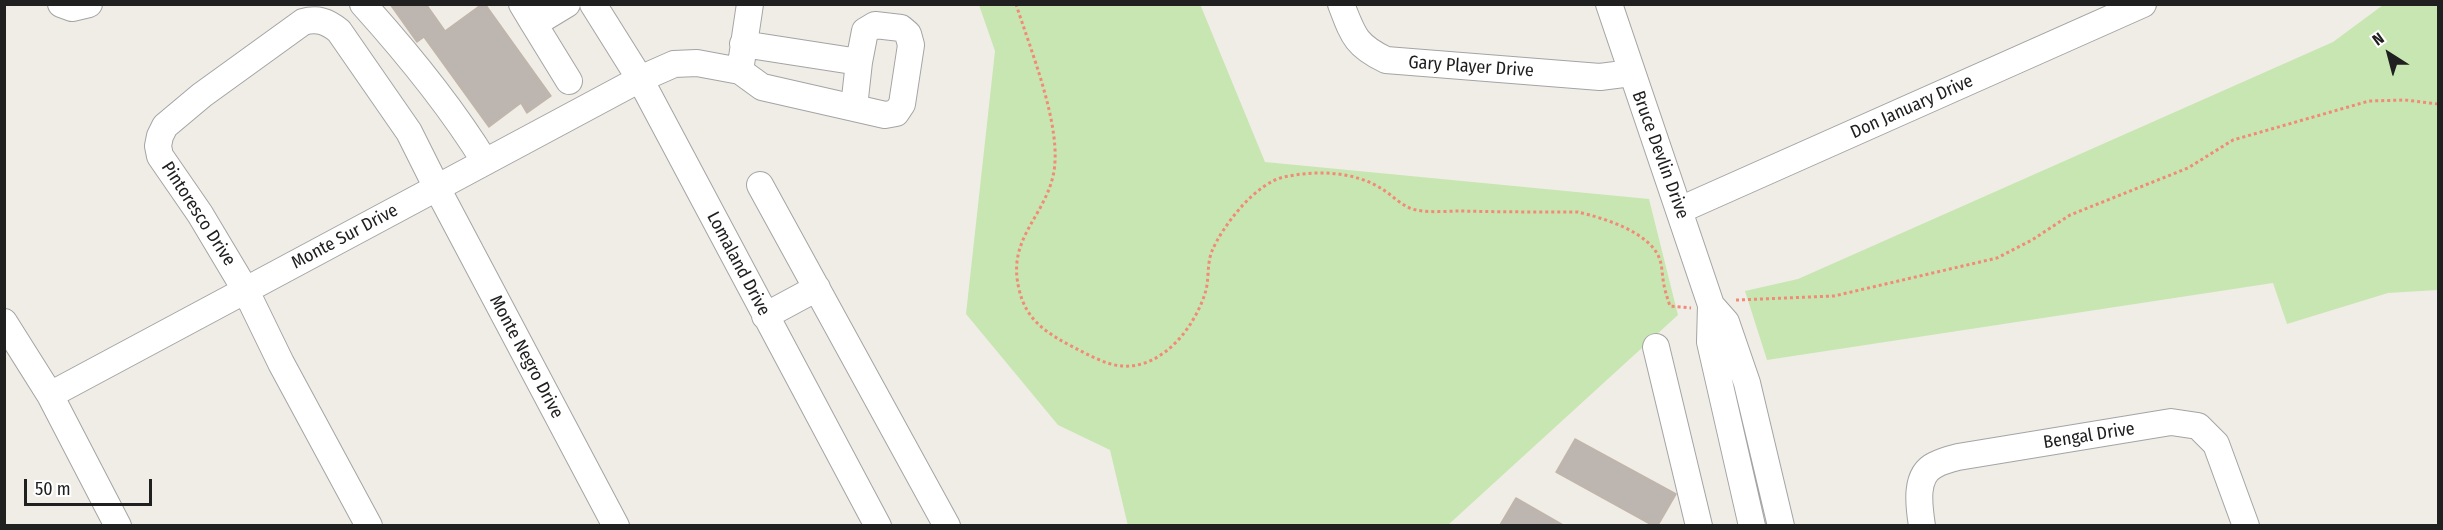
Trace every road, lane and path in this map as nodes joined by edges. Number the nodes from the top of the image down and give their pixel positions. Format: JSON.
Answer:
{"nodes":[{"id":1,"x":61,"y":4,"type":"edge"},
{"id":2,"x":88,"y":4,"type":"edge"},
{"id":3,"x":363,"y":4,"type":"edge"},
{"id":4,"x":567,"y":4,"type":"edge"},
{"id":5,"x":593,"y":4,"type":"edge"},
{"id":6,"x":750,"y":4,"type":"edge"},
{"id":7,"x":1016,"y":4,"type":"edge"},
{"id":8,"x":1341,"y":4,"type":"edge"},
{"id":9,"x":1609,"y":4,"type":"edge"},
{"id":10,"x":2143,"y":4,"type":"edge"},
{"id":11,"x":339,"y":14,"type":"edge"},
{"id":12,"x":528,"y":14,"type":"edge"},
{"id":13,"x":743,"y":44,"type":"junction"},
{"id":14,"x":859,"y":62,"type":"junction"},
{"id":15,"x":740,"y":71,"type":"junction"},
{"id":16,"x":1631,"y":73,"type":"junction"},
{"id":17,"x":640,"y":79,"type":"junction"},
{"id":18,"x":569,"y":81,"type":"dead end"},
{"id":19,"x":2439,"y":104,"type":"edge"},
{"id":20,"x":854,"y":107,"type":"junction"},
{"id":21,"x":485,"y":162,"type":"junction"},
{"id":22,"x":760,"y":185,"type":"dead end"},
{"id":23,"x":436,"y":188,"type":"junction"},
{"id":24,"x":1680,"y":210,"type":"junction"},
{"id":25,"x":817,"y":288,"type":"junction"},
{"id":26,"x":246,"y":291,"type":"junction"},
{"id":27,"x":1711,"y":305,"type":"junction"},
{"id":28,"x":765,"y":316,"type":"junction"},
{"id":29,"x":4,"y":322,"type":"edge"},
{"id":30,"x":1656,"y":347,"type":"dead end"},
{"id":31,"x":50,"y":395,"type":"junction"},
{"id":32,"x":118,"y":525,"type":"edge"},
{"id":33,"x":369,"y":525,"type":"edge"},
{"id":34,"x":616,"y":525,"type":"edge"},
{"id":35,"x":878,"y":525,"type":"edge"},
{"id":36,"x":946,"y":525,"type":"edge"},
{"id":37,"x":1699,"y":525,"type":"edge"},
{"id":38,"x":1752,"y":525,"type":"edge"},
{"id":39,"x":1781,"y":525,"type":"edge"},
{"id":40,"x":1922,"y":525,"type":"edge"},
{"id":41,"x":2246,"y":525,"type":"edge"}],
"edges":[{"from":1,"to":2,"type":"street"},
{"from":3,"to":21,"type":"street"},
{"from":4,"to":12,"type":"street"},
{"from":5,"to":17,"type":"street","name":"Lomaland Drive"},
{"from":6,"to":13,"type":"street"},
{"from":7,"to":27,"type":"path"},
{"from":8,"to":16,"type":"street","name":"Gary Player Drive"},
{"from":9,"to":16,"type":"street","name":"Bruce Devlin Drive"},
{"from":10,"to":24,"type":"street","name":"Don January Drive"},
{"from":11,"to":23,"type":"street","name":"Pintoresco Drive"},
{"from":11,"to":26,"type":"street","name":"Pintoresco Drive"},
{"from":12,"to":18,"type":"street"},
{"from":13,"to":14,"type":"street"},
{"from":13,"to":15,"type":"street"},
{"from":14,"to":20,"type":"street"},
{"from":14,"to":20,"type":"street"},
{"from":15,"to":17,"type":"street","name":"Monte Sur Drive"},
{"from":15,"to":20,"type":"street"},
{"from":16,"to":24,"type":"street","name":"Bruce Devlin Drive"},
{"from":17,"to":21,"type":"street","name":"Monte Sur Drive"},
{"from":17,"to":28,"type":"street","name":"Lomaland Drive"},
{"from":19,"to":27,"type":"path"},
{"from":21,"to":23,"type":"street","name":"Monte Sur Drive"},
{"from":22,"to":25,"type":"street"},
{"from":23,"to":26,"type":"street","name":"Monte Sur Drive"},
{"from":23,"to":34,"type":"street","name":"Monte Negro Drive"},
{"from":24,"to":27,"type":"street","name":"Bruce Devlin Drive"},
{"from":25,"to":28,"type":"street"},
{"from":25,"to":36,"type":"street"},
{"from":26,"to":31,"type":"street","name":"Monte Sur Drive"},
{"from":26,"to":33,"type":"street","name":"Pintoresco Drive"},
{"from":27,"to":38,"type":"street","name":"Bruce Devlin Drive"},
{"from":27,"to":39,"type":"street","name":"Bruce Devlin Drive"},
{"from":28,"to":35,"type":"street","name":"Lomaland Drive"},
{"from":29,"to":31,"type":"street"},
{"from":30,"to":37,"type":"street"},
{"from":31,"to":32,"type":"street"},
{"from":40,"to":41,"type":"street","name":"Bengal Drive"}]}
